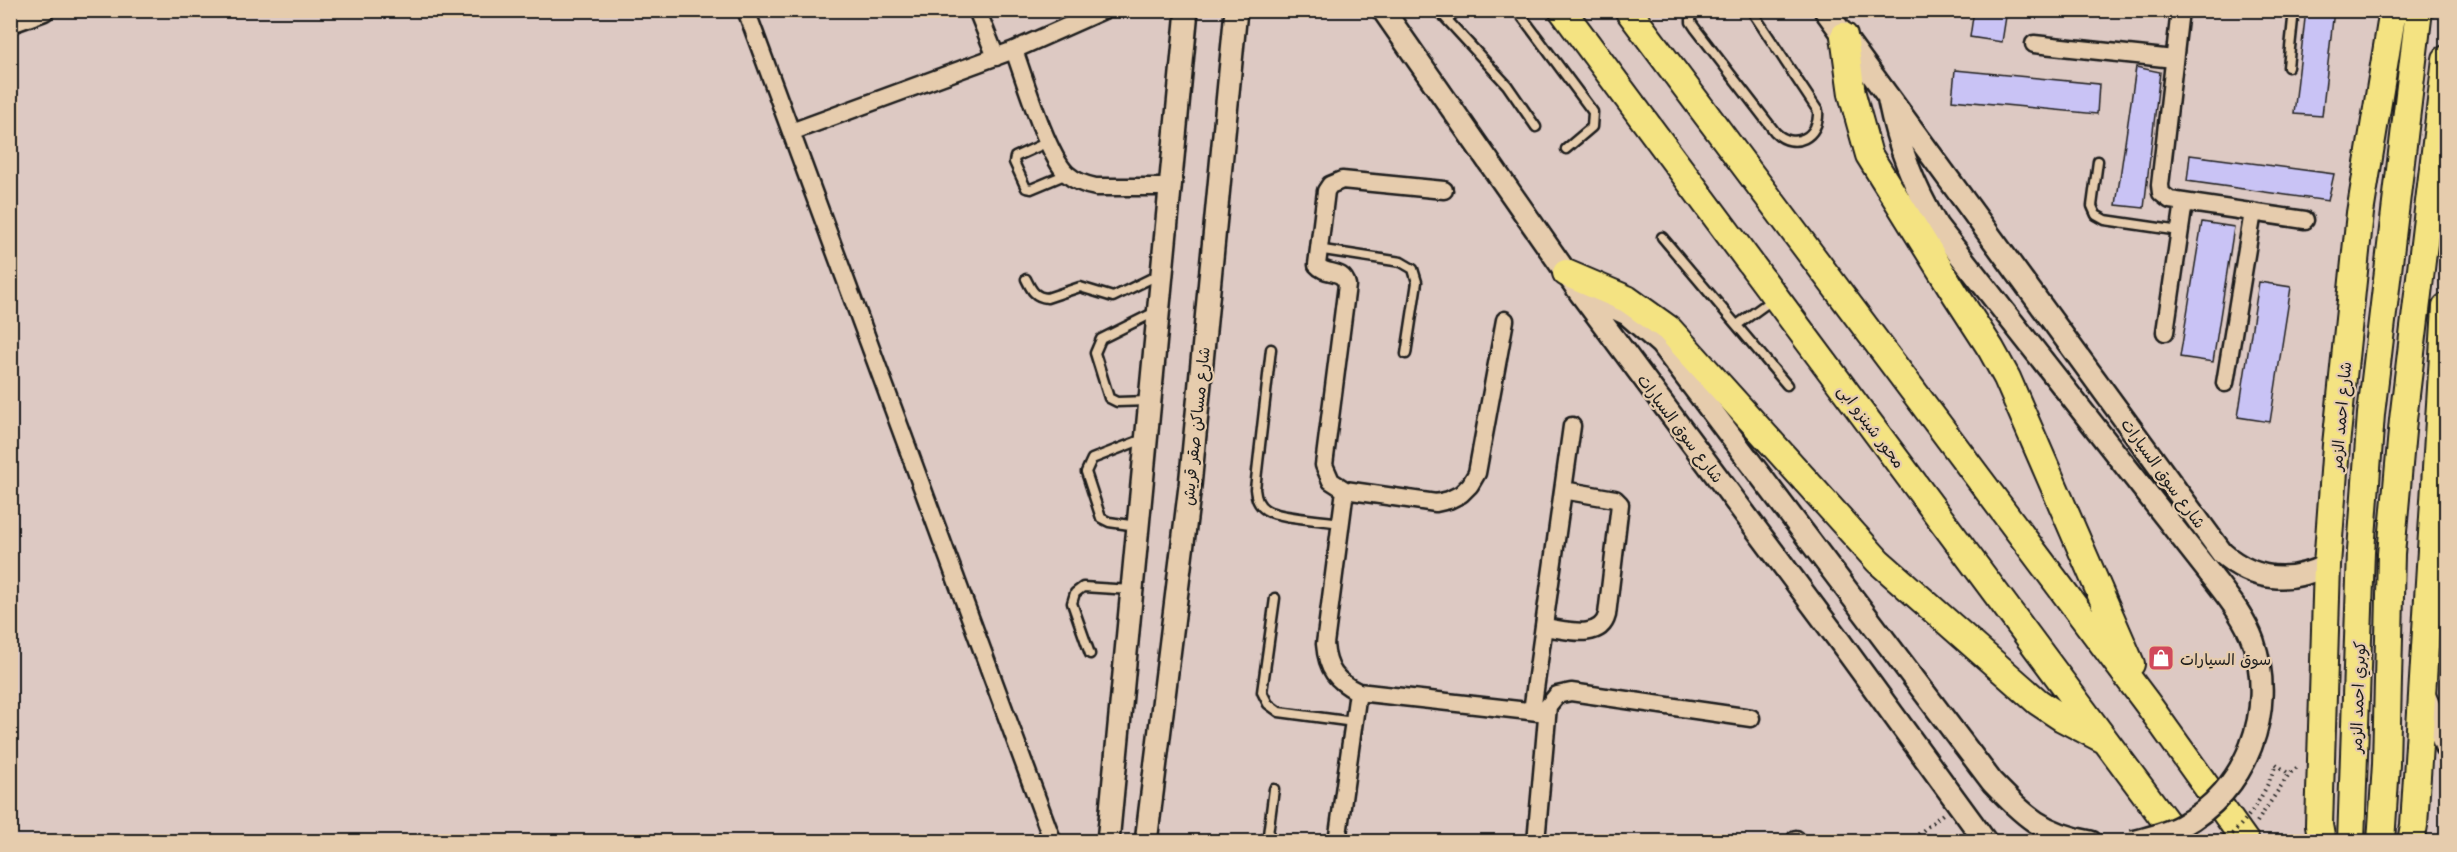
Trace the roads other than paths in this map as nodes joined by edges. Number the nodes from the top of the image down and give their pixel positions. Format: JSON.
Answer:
{"nodes":[{"id":1,"x":43,"y":10,"type":"edge"},
{"id":2,"x":746,"y":10,"type":"edge"},
{"id":3,"x":977,"y":10,"type":"edge"},
{"id":4,"x":1104,"y":10,"type":"edge"},
{"id":5,"x":1187,"y":10,"type":"edge"},
{"id":6,"x":1236,"y":10,"type":"edge"},
{"id":7,"x":1383,"y":10,"type":"edge"},
{"id":8,"x":1438,"y":10,"type":"edge"},
{"id":9,"x":1457,"y":10,"type":"edge"},
{"id":10,"x":1517,"y":10,"type":"edge"},
{"id":11,"x":1562,"y":10,"type":"edge"},
{"id":12,"x":1628,"y":10,"type":"edge"},
{"id":13,"x":1691,"y":10,"type":"edge"},
{"id":14,"x":1750,"y":10,"type":"edge"},
{"id":15,"x":1825,"y":10,"type":"edge"},
{"id":16,"x":2180,"y":10,"type":"edge"},
{"id":17,"x":2294,"y":10,"type":"edge"},
{"id":18,"x":2393,"y":10,"type":"edge"},
{"id":19,"x":2419,"y":10,"type":"edge"},
{"id":20,"x":1447,"y":20,"type":"junction"},
{"id":21,"x":10,"y":22,"type":"edge"},
{"id":22,"x":1844,"y":36,"type":"junction"},
{"id":23,"x":2034,"y":44,"type":"dead end"},
{"id":24,"x":1014,"y":50,"type":"junction"},
{"id":25,"x":996,"y":57,"type":"junction"},
{"id":26,"x":2174,"y":59,"type":"junction"},
{"id":27,"x":2446,"y":59,"type":"edge"},
{"id":28,"x":2288,"y":67,"type":"dead end"},
{"id":29,"x":1888,"y":95,"type":"junction"},
{"id":30,"x":1536,"y":127,"type":"dead end"},
{"id":31,"x":791,"y":132,"type":"junction"},
{"id":32,"x":1048,"y":142,"type":"junction"},
{"id":33,"x":1566,"y":149,"type":"dead end"},
{"id":34,"x":2098,"y":161,"type":"dead end"},
{"id":35,"x":1067,"y":174,"type":"junction"},
{"id":36,"x":1170,"y":187,"type":"junction"},
{"id":37,"x":1444,"y":190,"type":"dead end"},
{"id":38,"x":2184,"y":202,"type":"junction"},
{"id":39,"x":2253,"y":212,"type":"junction"},
{"id":40,"x":2305,"y":220,"type":"dead end"},
{"id":41,"x":2180,"y":231,"type":"junction"},
{"id":42,"x":1662,"y":237,"type":"dead end"},
{"id":43,"x":1317,"y":249,"type":"junction"},
{"id":44,"x":1162,"y":273,"type":"junction"},
{"id":45,"x":1566,"y":273,"type":"junction"},
{"id":46,"x":1026,"y":279,"type":"dead end"},
{"id":47,"x":1581,"y":294,"type":"junction"},
{"id":48,"x":1776,"y":297,"type":"junction"},
{"id":49,"x":2446,"y":307,"type":"edge"},
{"id":50,"x":1158,"y":310,"type":"junction"},
{"id":51,"x":1505,"y":320,"type":"dead end"},
{"id":52,"x":1737,"y":326,"type":"junction"},
{"id":53,"x":2165,"y":332,"type":"dead end"},
{"id":54,"x":1271,"y":349,"type":"dead end"},
{"id":55,"x":1406,"y":354,"type":"dead end"},
{"id":56,"x":2225,"y":383,"type":"dead end"},
{"id":57,"x":1787,"y":385,"type":"dead end"},
{"id":58,"x":1150,"y":400,"type":"junction"},
{"id":59,"x":1572,"y":426,"type":"dead end"},
{"id":60,"x":1146,"y":438,"type":"junction"},
{"id":61,"x":1346,"y":490,"type":"junction"},
{"id":62,"x":1563,"y":490,"type":"junction"},
{"id":63,"x":1341,"y":523,"type":"junction"},
{"id":64,"x":1137,"y":526,"type":"junction"},
{"id":65,"x":2327,"y":565,"type":"junction"},
{"id":66,"x":1132,"y":590,"type":"junction"},
{"id":67,"x":1275,"y":598,"type":"dead end"},
{"id":68,"x":1544,"y":627,"type":"junction"},
{"id":69,"x":1090,"y":654,"type":"dead end"},
{"id":70,"x":2422,"y":689,"type":"junction"},
{"id":71,"x":1358,"y":692,"type":"junction"},
{"id":72,"x":2147,"y":703,"type":"junction"},
{"id":73,"x":1539,"y":712,"type":"junction"},
{"id":74,"x":1750,"y":718,"type":"dead end"},
{"id":75,"x":1354,"y":722,"type":"junction"},
{"id":76,"x":2110,"y":743,"type":"junction"},
{"id":77,"x":2446,"y":747,"type":"edge"},
{"id":78,"x":1274,"y":789,"type":"dead end"},
{"id":79,"x":2320,"y":833,"type":"edge"},
{"id":80,"x":2412,"y":833,"type":"edge"},
{"id":81,"x":2238,"y":841,"type":"edge"},
{"id":82,"x":1053,"y":842,"type":"edge"},
{"id":83,"x":1108,"y":842,"type":"edge"},
{"id":84,"x":1146,"y":842,"type":"edge"},
{"id":85,"x":1267,"y":842,"type":"edge"},
{"id":86,"x":1337,"y":842,"type":"edge"},
{"id":87,"x":1536,"y":842,"type":"edge"},
{"id":88,"x":1986,"y":842,"type":"edge"},
{"id":89,"x":2091,"y":842,"type":"edge"},
{"id":90,"x":2133,"y":842,"type":"edge"},
{"id":91,"x":2181,"y":842,"type":"edge"},
{"id":92,"x":2351,"y":842,"type":"edge"},
{"id":93,"x":2381,"y":842,"type":"edge"}],
"edges":[{"from":1,"to":21,"type":"street"},
{"from":2,"to":31,"type":"street"},
{"from":3,"to":25,"type":"street"},
{"from":4,"to":24,"type":"street"},
{"from":5,"to":36,"type":"street"},
{"from":6,"to":84,"type":"street","name":"شارع مساكن صقر قريش"},
{"from":7,"to":45,"type":"street","name":"شارع سوق السيارات"},
{"from":8,"to":20,"type":"lane"},
{"from":9,"to":20,"type":"lane"},
{"from":10,"to":33,"type":"lane"},
{"from":11,"to":48,"type":"main road","name":"محور شينزو ابى"},
{"from":12,"to":72,"type":"main road"},
{"from":13,"to":14,"type":"lane"},
{"from":15,"to":22,"type":"street","name":"شارع سوق السيارات"},
{"from":16,"to":26,"type":"street"},
{"from":17,"to":28,"type":"lane"},
{"from":18,"to":65,"type":"main road","name":"شارع احمد الزمر"},
{"from":19,"to":92,"type":"main road","name":"كوبري احمد الزمر"},
{"from":20,"to":30,"type":"lane"},
{"from":22,"to":29,"type":"street","name":"شارع سوق السيارات"},
{"from":22,"to":72,"type":"main road"},
{"from":23,"to":26,"type":"street"},
{"from":24,"to":25,"type":"street"},
{"from":24,"to":32,"type":"street"},
{"from":25,"to":31,"type":"street"},
{"from":26,"to":38,"type":"street"},
{"from":27,"to":93,"type":"main road","name":"كوبري احمد الزمر"},
{"from":29,"to":65,"type":"street","name":"شارع سوق السيارات"},
{"from":29,"to":90,"type":"street","bridge":true},
{"from":31,"to":82,"type":"street"},
{"from":32,"to":35,"type":"street"},
{"from":32,"to":35,"type":"lane"},
{"from":34,"to":41,"type":"lane"},
{"from":35,"to":36,"type":"street"},
{"from":36,"to":44,"type":"street"},
{"from":37,"to":43,"type":"street"},
{"from":38,"to":39,"type":"street"},
{"from":38,"to":41,"type":"street"},
{"from":39,"to":40,"type":"street"},
{"from":39,"to":56,"type":"street"},
{"from":41,"to":53,"type":"street"},
{"from":42,"to":52,"type":"lane"},
{"from":43,"to":55,"type":"lane"},
{"from":43,"to":61,"type":"street"},
{"from":44,"to":46,"type":"lane"},
{"from":44,"to":50,"type":"street"},
{"from":45,"to":47,"type":"street","name":"شارع سوق السيارات"},
{"from":45,"to":76,"type":"main road"},
{"from":47,"to":88,"type":"street","name":"شارع سوق السيارات"},
{"from":47,"to":89,"type":"street"},
{"from":48,"to":52,"type":"lane"},
{"from":48,"to":76,"type":"main road","name":"محور شينزو ابى"},
{"from":49,"to":70,"type":"main road"},
{"from":50,"to":58,"type":"street"},
{"from":50,"to":58,"type":"lane"},
{"from":51,"to":61,"type":"street"},
{"from":52,"to":57,"type":"lane"},
{"from":54,"to":63,"type":"lane"},
{"from":58,"to":60,"type":"street"},
{"from":59,"to":62,"type":"street"},
{"from":60,"to":64,"type":"street"},
{"from":60,"to":64,"type":"lane"},
{"from":61,"to":63,"type":"street"},
{"from":62,"to":68,"type":"street"},
{"from":62,"to":68,"type":"street"},
{"from":63,"to":71,"type":"street"},
{"from":64,"to":66,"type":"street"},
{"from":65,"to":79,"type":"main road","name":"شارع احمد الزمر"},
{"from":66,"to":69,"type":"lane"},
{"from":66,"to":83,"type":"street"},
{"from":67,"to":75,"type":"lane"},
{"from":68,"to":73,"type":"street"},
{"from":70,"to":77,"type":"street"},
{"from":70,"to":80,"type":"main road"},
{"from":71,"to":73,"type":"street"},
{"from":71,"to":75,"type":"street"},
{"from":72,"to":81,"type":"main road"},
{"from":73,"to":74,"type":"street"},
{"from":73,"to":87,"type":"street"},
{"from":75,"to":86,"type":"street"},
{"from":76,"to":91,"type":"main road","name":"محور شينزو ابى"},
{"from":78,"to":85,"type":"lane"}]}
